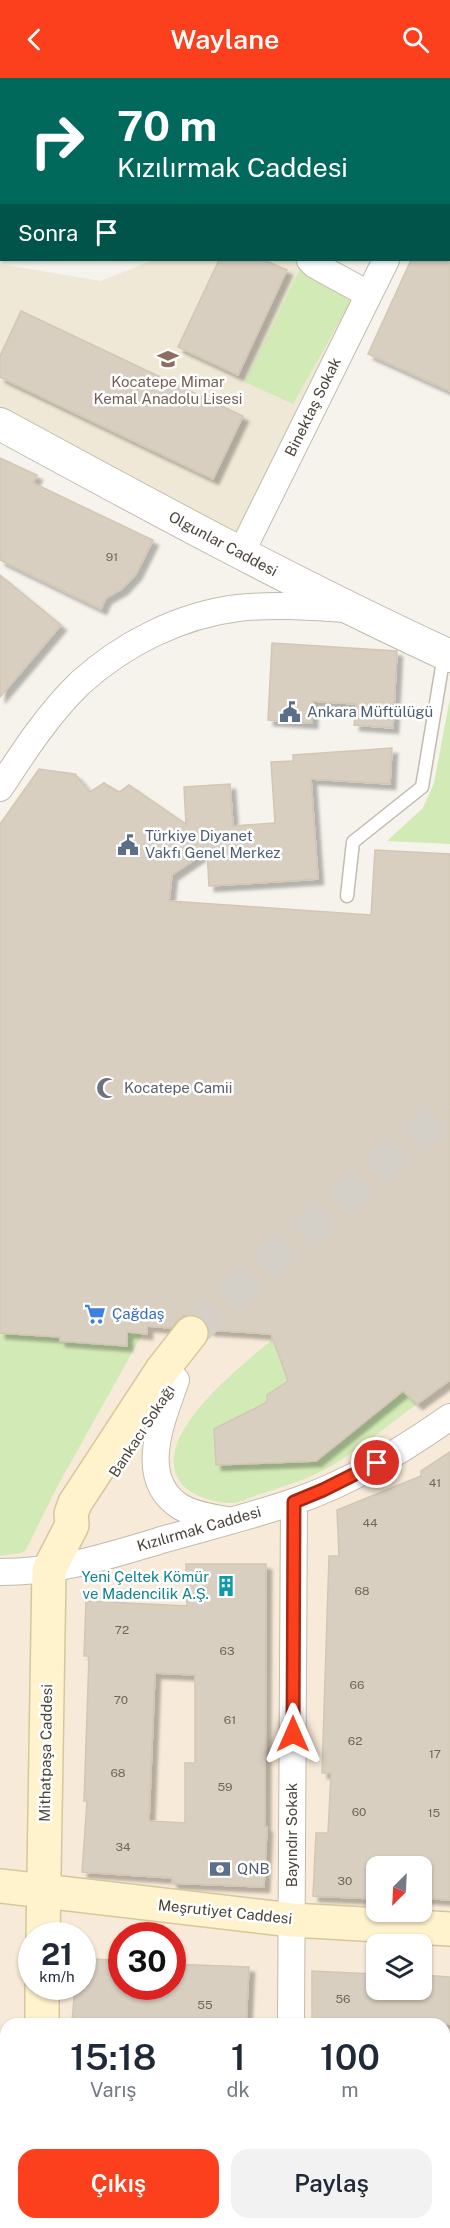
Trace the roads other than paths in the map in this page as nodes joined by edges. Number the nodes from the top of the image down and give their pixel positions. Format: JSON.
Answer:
{"nodes":[{"id":1,"x":311,"y":261,"type":"edge"},
{"id":2,"x":385,"y":261,"type":"edge"},
{"id":3,"x":368,"y":294,"type":"junction"},
{"id":4,"x":0,"y":424,"type":"edge"},
{"id":5,"x":240,"y":555,"type":"junction"},
{"id":6,"x":347,"y":609,"type":"junction"},
{"id":7,"x":447,"y":655,"type":"edge"},
{"id":8,"x":0,"y":788,"type":"edge"},
{"id":9,"x":347,"y":896,"type":"dead end"},
{"id":10,"x":176,"y":1380,"type":"junction"},
{"id":11,"x":450,"y":1417,"type":"edge"},
{"id":12,"x":294,"y":1502,"type":"junction"},
{"id":13,"x":227,"y":1521,"type":"junction"},
{"id":14,"x":72,"y":1525,"type":"junction"},
{"id":15,"x":49,"y":1570,"type":"junction"},
{"id":16,"x":0,"y":1572,"type":"edge"},
{"id":17,"x":0,"y":1886,"type":"edge"},
{"id":18,"x":44,"y":1892,"type":"junction"},
{"id":19,"x":292,"y":1920,"type":"junction"},
{"id":20,"x":43,"y":1922,"type":"edge"},
{"id":21,"x":450,"y":1929,"type":"edge"},
{"id":22,"x":42,"y":2000,"type":"edge"},
{"id":23,"x":42,"y":2018,"type":"edge"},
{"id":24,"x":291,"y":2018,"type":"edge"}],
"edges":[{"from":1,"to":3,"type":"street"},
{"from":2,"to":3,"type":"street","name":"Binektaş Sokak"},
{"from":3,"to":5,"type":"street","name":"Binektaş Sokak"},
{"from":4,"to":5,"type":"street","name":"Olgunlar Caddesi"},
{"from":5,"to":6,"type":"street","name":"Olgunlar Caddesi"},
{"from":6,"to":7,"type":"street","name":"Olgunlar Caddesi"},
{"from":6,"to":8,"type":"street"},
{"from":7,"to":9,"type":"lane"},
{"from":10,"to":13,"type":"street"},
{"from":10,"to":14,"type":"main road","name":"Bankacı Sokağı"},
{"from":10,"to":14,"type":"main road","name":"Bankacı Sokağı"},
{"from":11,"to":12,"type":"street","name":"Kızılırmak Caddesi"},
{"from":12,"to":13,"type":"street","name":"Kızılırmak Caddesi"},
{"from":12,"to":19,"type":"street","name":"Bayındır Sokak"},
{"from":13,"to":15,"type":"street","name":"Kızılırmak Caddesi"},
{"from":14,"to":15,"type":"main road","name":"Bankacı Sokağı"},
{"from":15,"to":16,"type":"street","name":"Kızılırmak Caddesi"},
{"from":15,"to":18,"type":"main road","name":"Mithatpaşa Caddesi"},
{"from":17,"to":18,"type":"main road","name":"Meşrutiyet Caddesi"},
{"from":18,"to":19,"type":"main road","name":"Meşrutiyet Caddesi"},
{"from":18,"to":20,"type":"main road","name":"Mithatpaşa Caddesi"},
{"from":19,"to":21,"type":"main road","name":"Meşrutiyet Caddesi"},
{"from":19,"to":24,"type":"street","name":"Bayındır Sokak"},
{"from":22,"to":23,"type":"main road"}]}
